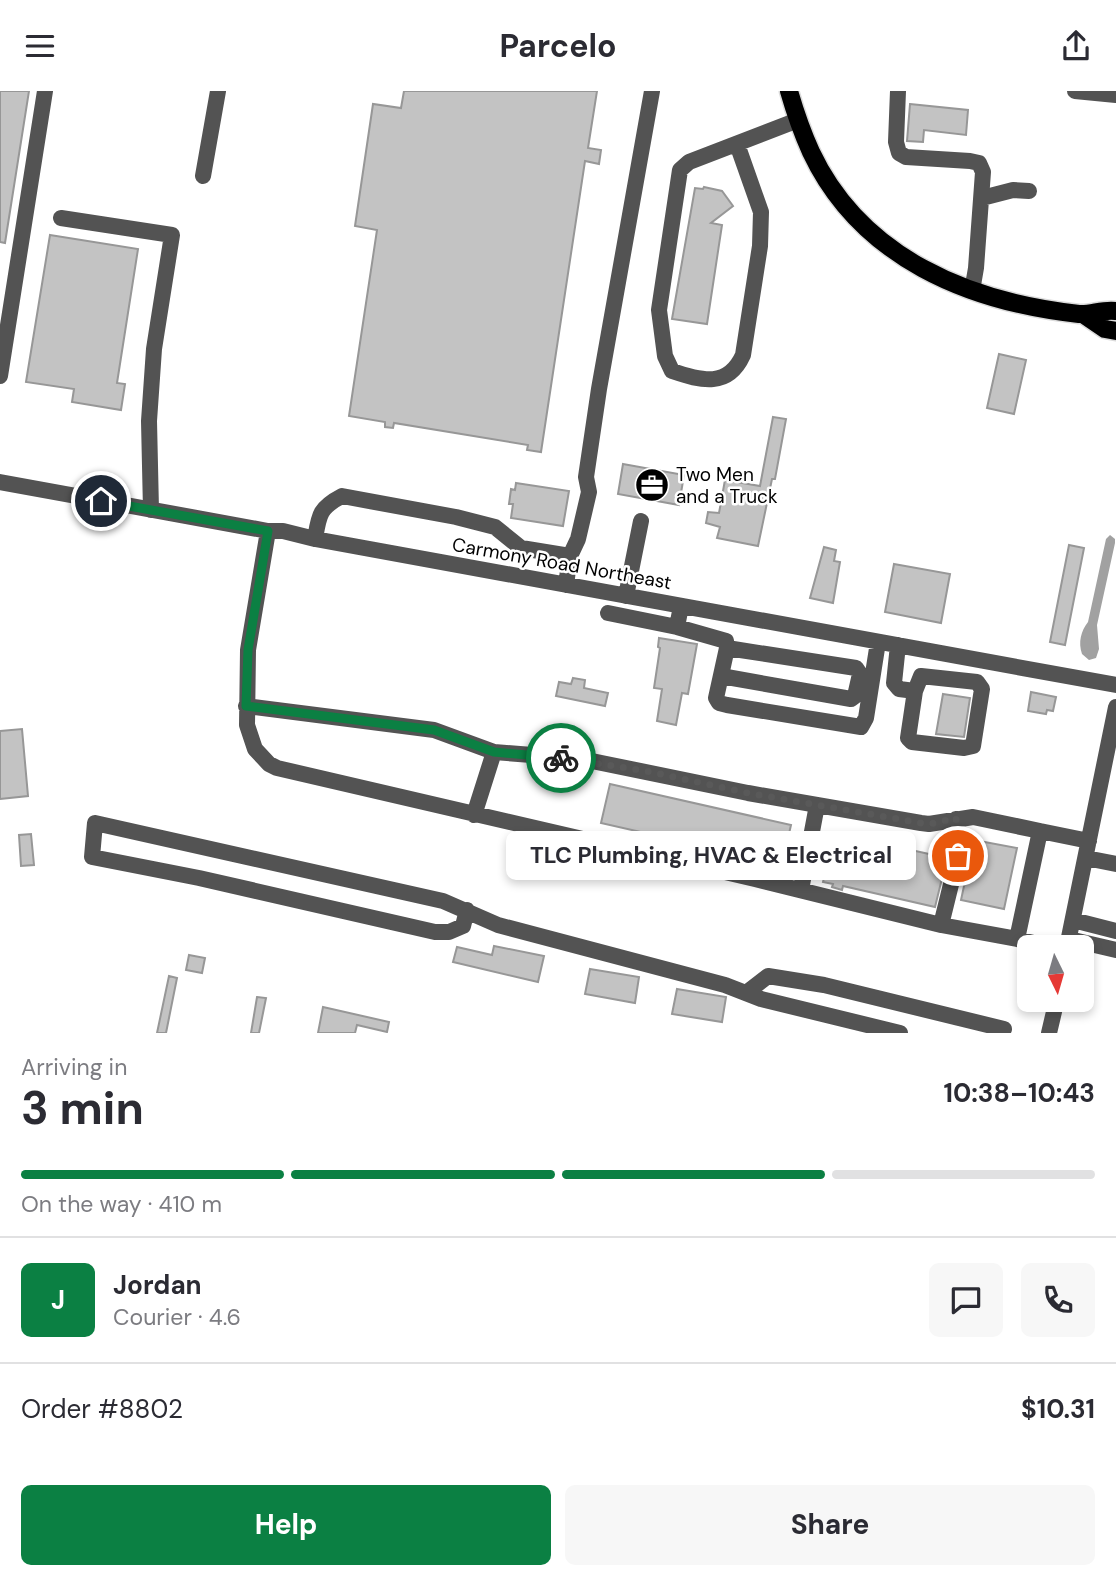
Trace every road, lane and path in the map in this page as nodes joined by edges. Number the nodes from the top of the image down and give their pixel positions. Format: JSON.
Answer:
{"nodes":[{"id":1,"x":45,"y":91,"type":"edge"},
{"id":2,"x":218,"y":91,"type":"edge"},
{"id":3,"x":652,"y":91,"type":"edge"},
{"id":4,"x":789,"y":91,"type":"edge"},
{"id":5,"x":898,"y":91,"type":"edge"},
{"id":6,"x":1075,"y":91,"type":"edge"},
{"id":7,"x":1116,"y":95,"type":"edge"},
{"id":8,"x":798,"y":120,"type":"junction"},
{"id":9,"x":737,"y":144,"type":"junction"},
{"id":10,"x":203,"y":176,"type":"dead end"},
{"id":11,"x":1028,"y":191,"type":"dead end"},
{"id":12,"x":982,"y":198,"type":"junction"},
{"id":13,"x":61,"y":218,"type":"dead end"},
{"id":14,"x":972,"y":291,"type":"junction"},
{"id":15,"x":1116,"y":311,"type":"edge"},
{"id":16,"x":1083,"y":314,"type":"junction"},
{"id":17,"x":1116,"y":331,"type":"edge"},
{"id":18,"x":0,"y":376,"type":"edge"},
{"id":19,"x":0,"y":482,"type":"edge"},
{"id":20,"x":152,"y":510,"type":"junction"},
{"id":21,"x":641,"y":521,"type":"dead end"},
{"id":22,"x":268,"y":531,"type":"junction"},
{"id":23,"x":315,"y":539,"type":"junction"},
{"id":24,"x":570,"y":556,"type":"junction"},
{"id":25,"x":566,"y":585,"type":"junction"},
{"id":26,"x":626,"y":596,"type":"junction"},
{"id":27,"x":681,"y":606,"type":"junction"},
{"id":28,"x":608,"y":613,"type":"dead end"},
{"id":29,"x":677,"y":627,"type":"junction"},
{"id":30,"x":878,"y":642,"type":"junction"},
{"id":31,"x":898,"y":645,"type":"junction"},
{"id":32,"x":727,"y":648,"type":"junction"},
{"id":33,"x":721,"y":676,"type":"junction"},
{"id":34,"x":1116,"y":685,"type":"edge"},
{"id":35,"x":915,"y":691,"type":"junction"},
{"id":36,"x":246,"y":706,"type":"junction"},
{"id":37,"x":1116,"y":707,"type":"edge"},
{"id":38,"x":1112,"y":749,"type":"edge"},
{"id":39,"x":494,"y":752,"type":"junction"},
{"id":40,"x":817,"y":805,"type":"junction"},
{"id":41,"x":474,"y":815,"type":"junction"},
{"id":42,"x":956,"y":818,"type":"junction"},
{"id":43,"x":1040,"y":831,"type":"junction"},
{"id":44,"x":1087,"y":849,"type":"junction"},
{"id":45,"x":1116,"y":864,"type":"edge"},
{"id":46,"x":801,"y":890,"type":"junction"},
{"id":47,"x":467,"y":910,"type":"junction"},
{"id":48,"x":1073,"y":920,"type":"junction"},
{"id":49,"x":941,"y":925,"type":"junction"},
{"id":50,"x":1116,"y":931,"type":"edge"},
{"id":51,"x":1018,"y":935,"type":"edge"},
{"id":52,"x":1070,"y":935,"type":"edge"},
{"id":53,"x":1017,"y":939,"type":"edge"},
{"id":54,"x":1094,"y":947,"type":"edge"},
{"id":55,"x":1116,"y":950,"type":"edge"},
{"id":56,"x":746,"y":993,"type":"junction"},
{"id":57,"x":1053,"y":1012,"type":"edge"},
{"id":58,"x":1004,"y":1029,"type":"dead end"},
{"id":59,"x":900,"y":1033,"type":"edge"},
{"id":60,"x":1049,"y":1033,"type":"edge"}],
"edges":[{"from":1,"to":18,"type":"street"},
{"from":2,"to":10,"type":"street"},
{"from":3,"to":24,"type":"street"},
{"from":4,"to":8,"type":"main road"},
{"from":5,"to":12,"type":"street"},
{"from":6,"to":7,"type":"street"},
{"from":8,"to":9,"type":"street"},
{"from":8,"to":14,"type":"main road"},
{"from":9,"to":9,"type":"street"},
{"from":11,"to":12,"type":"street"},
{"from":12,"to":14,"type":"street"},
{"from":13,"to":20,"type":"street"},
{"from":14,"to":16,"type":"main road"},
{"from":15,"to":16,"type":"main road"},
{"from":16,"to":17,"type":"main road"},
{"from":19,"to":20,"type":"street","name":"Carmony Road Northeast"},
{"from":20,"to":22,"type":"street","name":"Carmony Road Northeast"},
{"from":21,"to":26,"type":"street"},
{"from":22,"to":23,"type":"street","name":"Carmony Road Northeast"},
{"from":22,"to":36,"type":"street"},
{"from":23,"to":24,"type":"street"},
{"from":23,"to":25,"type":"street","name":"Carmony Road Northeast"},
{"from":24,"to":25,"type":"street"},
{"from":25,"to":26,"type":"street","name":"Carmony Road Northeast"},
{"from":26,"to":27,"type":"street","name":"Carmony Road Northeast"},
{"from":27,"to":29,"type":"street"},
{"from":27,"to":30,"type":"street","name":"Carmony Road Northeast"},
{"from":28,"to":29,"type":"street"},
{"from":29,"to":32,"type":"street"},
{"from":30,"to":31,"type":"street","name":"Carmony Road Northeast"},
{"from":30,"to":33,"type":"street"},
{"from":31,"to":34,"type":"street","name":"Carmony Road Northeast"},
{"from":31,"to":35,"type":"street"},
{"from":32,"to":33,"type":"street"},
{"from":32,"to":33,"type":"street"},
{"from":35,"to":35,"type":"street"},
{"from":36,"to":39,"type":"street"},
{"from":36,"to":41,"type":"street"},
{"from":37,"to":38,"type":"street"},
{"from":38,"to":44,"type":"street"},
{"from":39,"to":40,"type":"street"},
{"from":39,"to":41,"type":"street"},
{"from":40,"to":42,"type":"street"},
{"from":40,"to":46,"type":"street"},
{"from":41,"to":46,"type":"street"},
{"from":42,"to":43,"type":"street"},
{"from":42,"to":49,"type":"street"},
{"from":43,"to":44,"type":"street"},
{"from":43,"to":51,"type":"street"},
{"from":44,"to":45,"type":"street"},
{"from":44,"to":48,"type":"street"},
{"from":46,"to":49,"type":"street"},
{"from":47,"to":47,"type":"street"},
{"from":47,"to":56,"type":"street"},
{"from":48,"to":50,"type":"street"},
{"from":48,"to":52,"type":"street"},
{"from":49,"to":53,"type":"street"},
{"from":54,"to":55,"type":"street"},
{"from":56,"to":58,"type":"street"},
{"from":56,"to":59,"type":"street"},
{"from":57,"to":60,"type":"street"}]}
